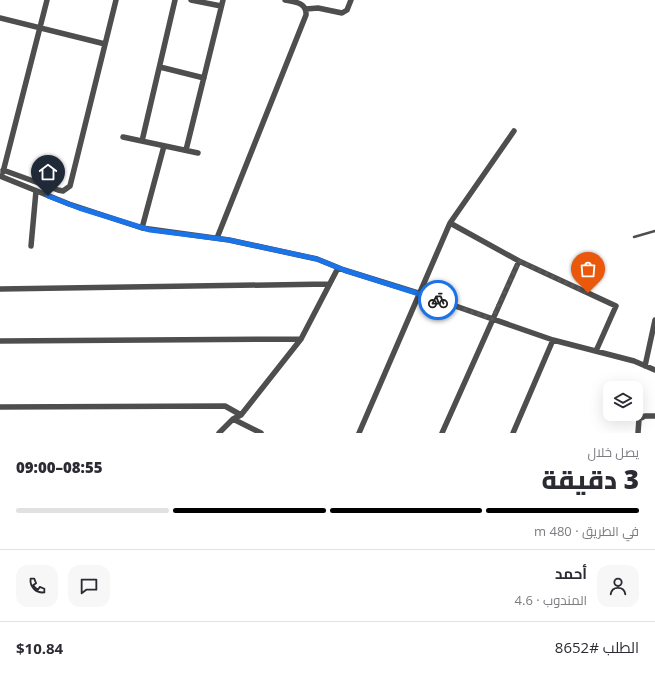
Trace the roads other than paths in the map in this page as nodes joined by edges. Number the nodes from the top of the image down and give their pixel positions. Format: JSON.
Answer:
{"nodes":[{"id":1,"x":47,"y":0,"type":"edge"},
{"id":2,"x":116,"y":0,"type":"edge"},
{"id":3,"x":176,"y":0,"type":"edge"},
{"id":4,"x":191,"y":0,"type":"edge"},
{"id":5,"x":223,"y":0,"type":"edge"},
{"id":6,"x":285,"y":0,"type":"edge"},
{"id":7,"x":351,"y":0,"type":"edge"},
{"id":8,"x":221,"y":6,"type":"junction"},
{"id":9,"x":306,"y":9,"type":"junction"},
{"id":10,"x":0,"y":18,"type":"edge"},
{"id":11,"x":40,"y":27,"type":"junction"},
{"id":12,"x":105,"y":44,"type":"junction"},
{"id":13,"x":160,"y":67,"type":"junction"},
{"id":14,"x":204,"y":78,"type":"junction"},
{"id":15,"x":514,"y":131,"type":"dead end"},
{"id":16,"x":123,"y":137,"type":"dead end"},
{"id":17,"x":142,"y":141,"type":"junction"},
{"id":18,"x":164,"y":146,"type":"junction"},
{"id":19,"x":186,"y":150,"type":"junction"},
{"id":20,"x":198,"y":152,"type":"dead end"},
{"id":21,"x":2,"y":174,"type":"edge"},
{"id":22,"x":36,"y":191,"type":"junction"},
{"id":23,"x":450,"y":222,"type":"junction"},
{"id":24,"x":142,"y":228,"type":"junction"},
{"id":25,"x":655,"y":231,"type":"edge"},
{"id":26,"x":217,"y":238,"type":"junction"},
{"id":27,"x":634,"y":238,"type":"dead end"},
{"id":28,"x":31,"y":246,"type":"dead end"},
{"id":29,"x":519,"y":261,"type":"junction"},
{"id":30,"x":338,"y":268,"type":"junction"},
{"id":31,"x":329,"y":284,"type":"junction"},
{"id":32,"x":0,"y":289,"type":"edge"},
{"id":33,"x":418,"y":293,"type":"junction"},
{"id":34,"x":492,"y":319,"type":"junction"},
{"id":35,"x":655,"y":320,"type":"edge"},
{"id":36,"x":300,"y":339,"type":"junction"},
{"id":37,"x":553,"y":340,"type":"junction"},
{"id":38,"x":0,"y":341,"type":"edge"},
{"id":39,"x":596,"y":351,"type":"junction"},
{"id":40,"x":645,"y":366,"type":"junction"},
{"id":41,"x":655,"y":370,"type":"edge"},
{"id":42,"x":0,"y":407,"type":"edge"},
{"id":43,"x":241,"y":415,"type":"junction"},
{"id":44,"x":655,"y":416,"type":"edge"},
{"id":45,"x":233,"y":419,"type":"junction"},
{"id":46,"x":220,"y":433,"type":"edge"},
{"id":47,"x":261,"y":433,"type":"edge"},
{"id":48,"x":358,"y":433,"type":"edge"},
{"id":49,"x":442,"y":433,"type":"edge"},
{"id":50,"x":514,"y":433,"type":"edge"},
{"id":51,"x":638,"y":433,"type":"edge"}],
"edges":[{"from":1,"to":11,"type":"street"},
{"from":2,"to":12,"type":"street"},
{"from":3,"to":13,"type":"street"},
{"from":4,"to":8,"type":"street"},
{"from":5,"to":8,"type":"street"},
{"from":6,"to":9,"type":"street"},
{"from":7,"to":9,"type":"street"},
{"from":8,"to":14,"type":"street"},
{"from":9,"to":26,"type":"street"},
{"from":10,"to":11,"type":"street"},
{"from":11,"to":12,"type":"street"},
{"from":11,"to":21,"type":"street"},
{"from":12,"to":21,"type":"street"},
{"from":13,"to":14,"type":"street"},
{"from":13,"to":17,"type":"street"},
{"from":14,"to":19,"type":"street"},
{"from":15,"to":23,"type":"street"},
{"from":16,"to":17,"type":"street"},
{"from":17,"to":18,"type":"street"},
{"from":18,"to":19,"type":"street"},
{"from":18,"to":24,"type":"street"},
{"from":19,"to":20,"type":"street"},
{"from":21,"to":22,"type":"street"},
{"from":22,"to":24,"type":"street"},
{"from":22,"to":28,"type":"street"},
{"from":23,"to":29,"type":"street"},
{"from":23,"to":33,"type":"street"},
{"from":24,"to":26,"type":"street"},
{"from":25,"to":27,"type":"lane"},
{"from":26,"to":30,"type":"street"},
{"from":29,"to":34,"type":"street"},
{"from":29,"to":39,"type":"street"},
{"from":30,"to":31,"type":"street"},
{"from":30,"to":33,"type":"street"},
{"from":31,"to":32,"type":"street"},
{"from":31,"to":36,"type":"street"},
{"from":33,"to":34,"type":"street"},
{"from":33,"to":48,"type":"street"},
{"from":34,"to":37,"type":"street"},
{"from":34,"to":49,"type":"street"},
{"from":35,"to":40,"type":"street"},
{"from":36,"to":38,"type":"street"},
{"from":36,"to":43,"type":"street"},
{"from":37,"to":39,"type":"street"},
{"from":37,"to":50,"type":"street"},
{"from":39,"to":40,"type":"street"},
{"from":40,"to":41,"type":"street"},
{"from":42,"to":43,"type":"street"},
{"from":43,"to":45,"type":"street"},
{"from":44,"to":51,"type":"street"},
{"from":45,"to":46,"type":"street"},
{"from":45,"to":47,"type":"street"}]}
